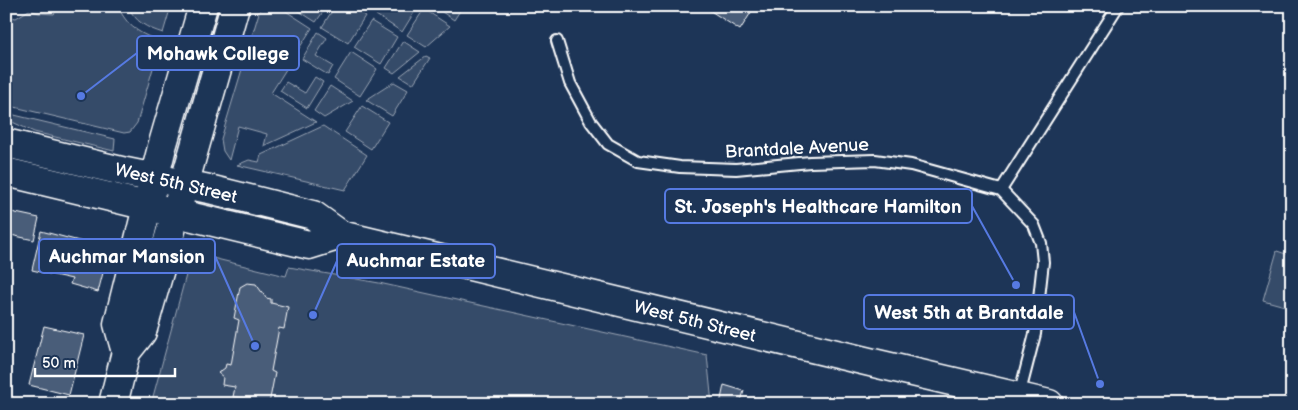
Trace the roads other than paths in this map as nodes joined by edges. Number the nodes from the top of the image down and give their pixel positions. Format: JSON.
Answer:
{"nodes":[{"id":1,"x":203,"y":6,"type":"edge"},
{"id":2,"x":235,"y":6,"type":"edge"},
{"id":3,"x":1118,"y":6,"type":"edge"},
{"id":4,"x":557,"y":41,"type":"dead end"},
{"id":5,"x":6,"y":143,"type":"edge"},
{"id":6,"x":6,"y":172,"type":"edge"},
{"id":7,"x":155,"y":178,"type":"junction"},
{"id":8,"x":184,"y":184,"type":"junction"},
{"id":9,"x":1001,"y":190,"type":"junction"},
{"id":10,"x":147,"y":206,"type":"junction"},
{"id":11,"x":175,"y":213,"type":"junction"},
{"id":12,"x":341,"y":235,"type":"junction"},
{"id":13,"x":126,"y":352,"type":"junction"},
{"id":14,"x":1019,"y":397,"type":"junction"},
{"id":15,"x":113,"y":404,"type":"edge"},
{"id":16,"x":1050,"y":404,"type":"edge"}],
"edges":[{"from":1,"to":7,"type":"main road"},
{"from":2,"to":8,"type":"main road"},
{"from":3,"to":9,"type":"lane"},
{"from":4,"to":9,"type":"lane","name":"Brantdale Avenue"},
{"from":5,"to":7,"type":"main road","name":"West 5th Street"},
{"from":6,"to":10,"type":"main road","name":"West 5th Street"},
{"from":7,"to":8,"type":"main road","name":"West 5th Street"},
{"from":7,"to":10,"type":"main road"},
{"from":8,"to":11,"type":"main road"},
{"from":8,"to":12,"type":"main road","name":"West 5th Street"},
{"from":9,"to":14,"type":"lane"},
{"from":10,"to":11,"type":"main road","name":"West 5th Street"},
{"from":10,"to":13,"type":"main road"},
{"from":11,"to":12,"type":"main road","name":"West 5th Street"},
{"from":11,"to":13,"type":"main road"},
{"from":12,"to":14,"type":"main road","name":"West 5th Street"},
{"from":13,"to":15,"type":"main road"},
{"from":14,"to":16,"type":"main road","name":"West 5th Street"}]}
